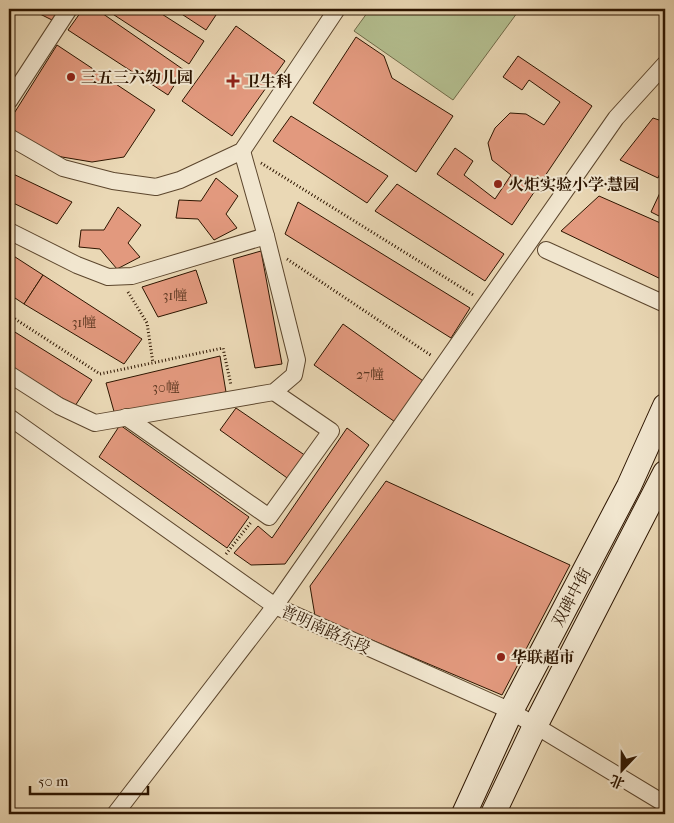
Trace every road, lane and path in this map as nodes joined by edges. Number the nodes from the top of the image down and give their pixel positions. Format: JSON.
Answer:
{"nodes":[{"id":1,"x":69,"y":9,"type":"edge"},
{"id":2,"x":337,"y":9,"type":"edge"},
{"id":3,"x":665,"y":64,"type":"edge"},
{"id":4,"x":9,"y":101,"type":"edge"},
{"id":5,"x":9,"y":137,"type":"edge"},
{"id":6,"x":242,"y":151,"type":"junction"},
{"id":7,"x":9,"y":232,"type":"edge"},
{"id":8,"x":267,"y":241,"type":"junction"},
{"id":9,"x":546,"y":250,"type":"dead end"},
{"id":10,"x":119,"y":276,"type":"junction"},
{"id":11,"x":486,"y":303,"type":"junction"},
{"id":12,"x":665,"y":304,"type":"edge"},
{"id":13,"x":9,"y":315,"type":"edge"},
{"id":14,"x":434,"y":357,"type":"dead end"},
{"id":15,"x":153,"y":363,"type":"junction"},
{"id":16,"x":9,"y":374,"type":"edge"},
{"id":17,"x":274,"y":392,"type":"junction"},
{"id":18,"x":233,"y":399,"type":"junction"},
{"id":19,"x":665,"y":406,"type":"edge"},
{"id":20,"x":9,"y":417,"type":"edge"},
{"id":21,"x":126,"y":417,"type":"junction"},
{"id":22,"x":665,"y":473,"type":"edge"},
{"id":23,"x":260,"y":511,"type":"junction"},
{"id":24,"x":218,"y":565,"type":"junction"},
{"id":25,"x":275,"y":606,"type":"junction"},
{"id":26,"x":511,"y":711,"type":"junction"},
{"id":27,"x":535,"y":726,"type":"junction"},
{"id":28,"x":665,"y":804,"type":"edge"},
{"id":29,"x":115,"y":814,"type":"edge"},
{"id":30,"x":464,"y":814,"type":"edge"},
{"id":31,"x":493,"y":814,"type":"edge"}],
"edges":[{"from":1,"to":4,"type":"street"},
{"from":2,"to":6,"type":"street"},
{"from":3,"to":11,"type":"street"},
{"from":5,"to":6,"type":"street"},
{"from":6,"to":8,"type":"street"},
{"from":6,"to":11,"type":"path"},
{"from":7,"to":10,"type":"street"},
{"from":8,"to":10,"type":"street"},
{"from":8,"to":14,"type":"path"},
{"from":8,"to":17,"type":"street"},
{"from":9,"to":12,"type":"street"},
{"from":10,"to":15,"type":"path"},
{"from":11,"to":25,"type":"street"},
{"from":13,"to":15,"type":"path"},
{"from":15,"to":18,"type":"path"},
{"from":16,"to":21,"type":"street"},
{"from":17,"to":18,"type":"street"},
{"from":17,"to":23,"type":"street"},
{"from":18,"to":21,"type":"street"},
{"from":19,"to":26,"type":"main road","name":"双碑中街"},
{"from":20,"to":24,"type":"street","name":"普明南路东段"},
{"from":21,"to":23,"type":"street"},
{"from":22,"to":27,"type":"main road","name":"双碑中街"},
{"from":23,"to":24,"type":"path"},
{"from":24,"to":25,"type":"street","name":"普明南路东段"},
{"from":25,"to":26,"type":"street","name":"普明南路东段"},
{"from":25,"to":29,"type":"street"},
{"from":26,"to":27,"type":"street","name":"普明南路东段"},
{"from":26,"to":30,"type":"main road","name":"双碑中街"},
{"from":27,"to":28,"type":"street","name":"普明南路东段"},
{"from":27,"to":31,"type":"main road","name":"双碑中街"}]}
